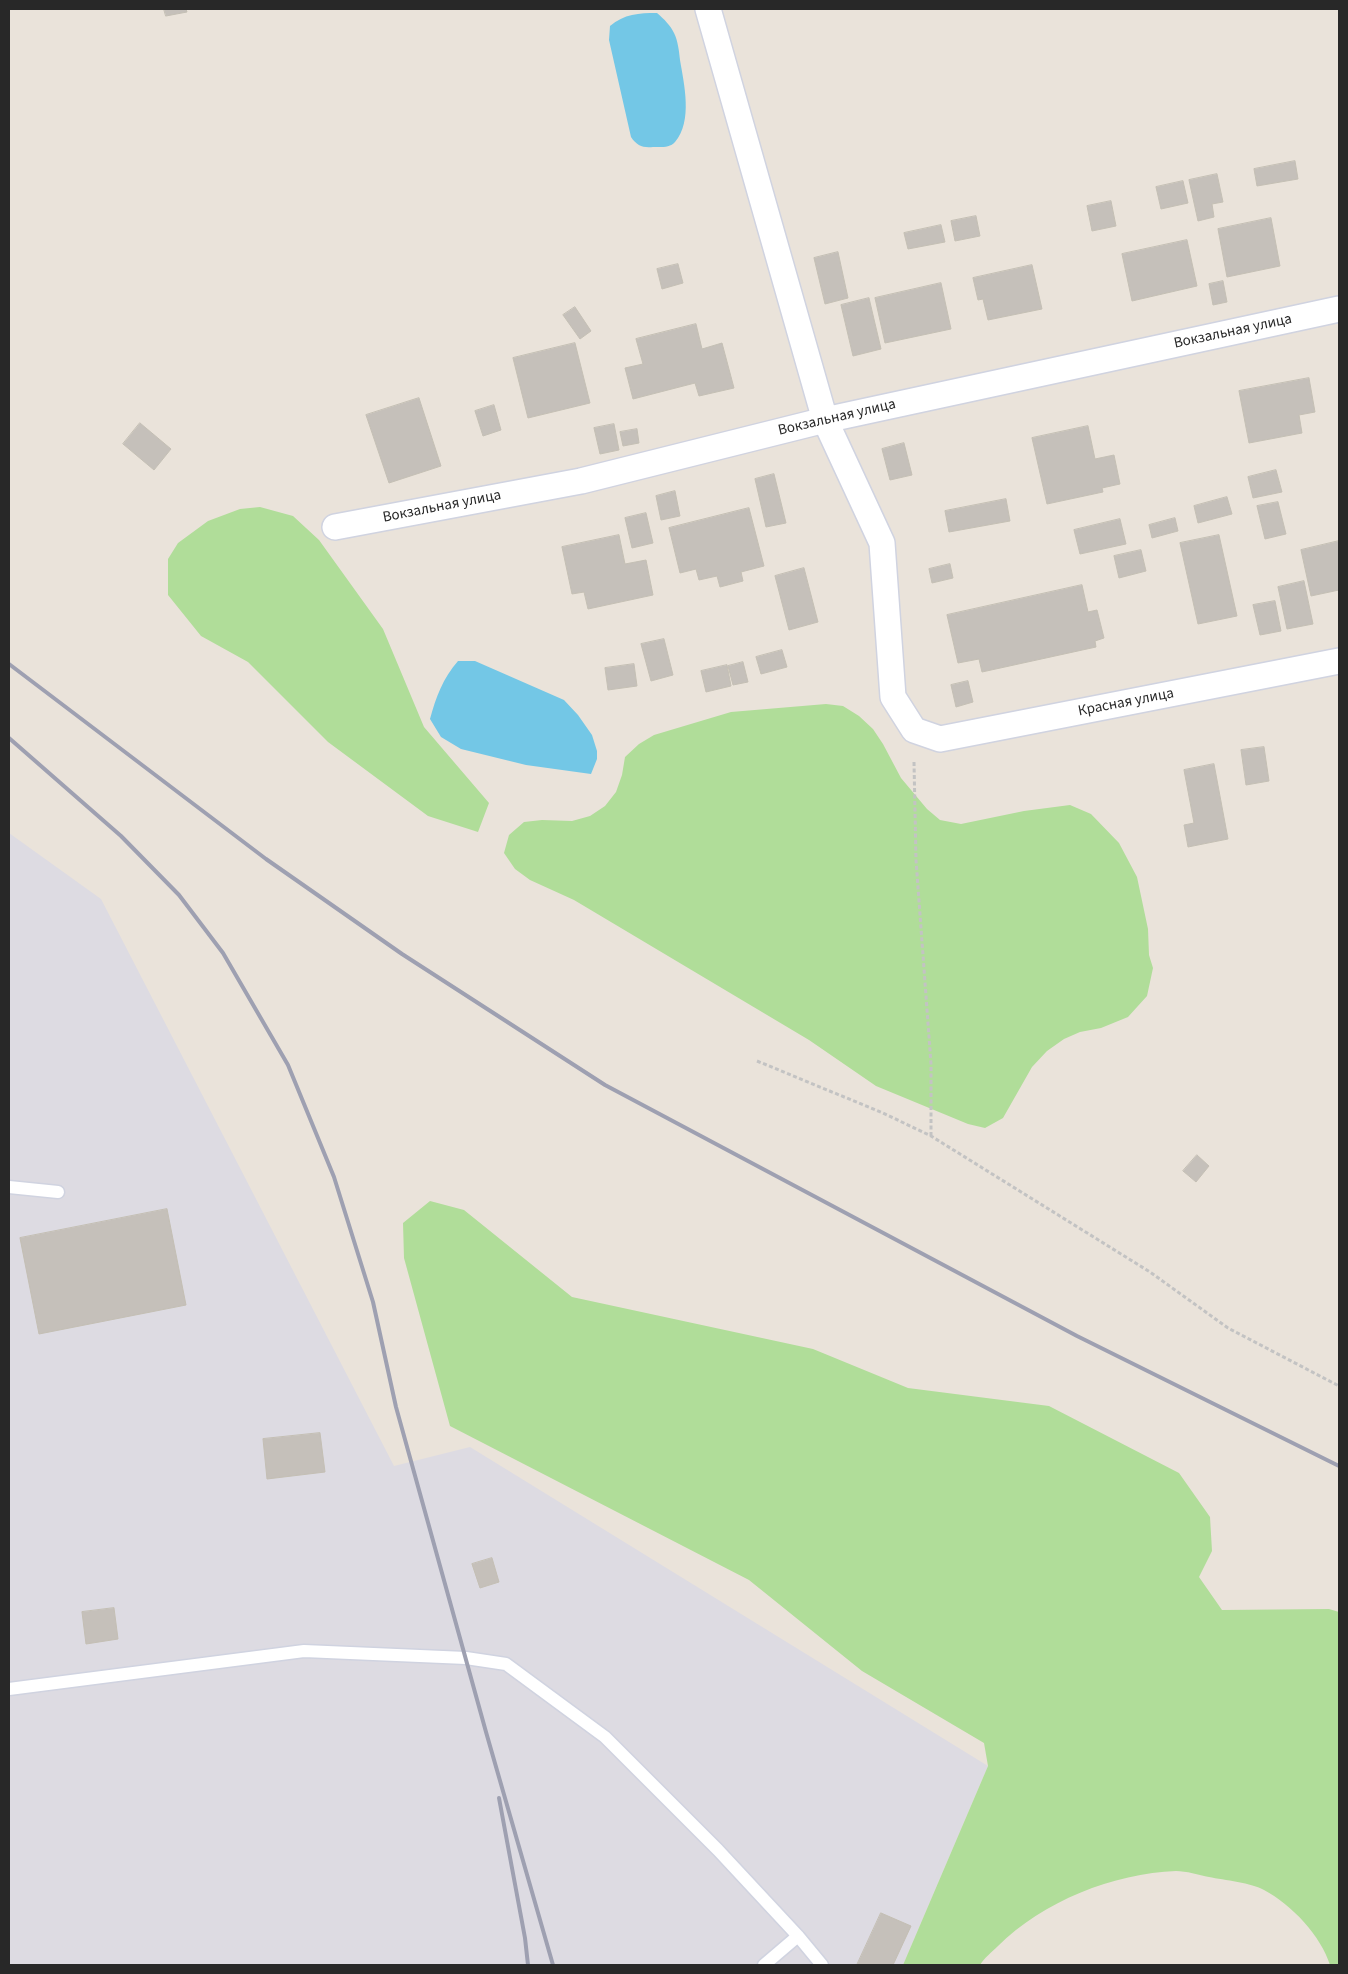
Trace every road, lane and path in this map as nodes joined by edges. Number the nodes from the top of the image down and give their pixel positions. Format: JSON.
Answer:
{"nodes":[{"id":1,"x":708,"y":9,"type":"edge"},
{"id":2,"x":1339,"y":309,"type":"edge"},
{"id":3,"x":825,"y":420,"type":"junction"},
{"id":4,"x":335,"y":527,"type":"dead end"},
{"id":5,"x":1339,"y":661,"type":"edge"},
{"id":6,"x":914,"y":730,"type":"junction"},
{"id":7,"x":756,"y":1061,"type":"dead end"},
{"id":8,"x":931,"y":1136,"type":"junction"},
{"id":9,"x":9,"y":1187,"type":"edge"},
{"id":10,"x":58,"y":1192,"type":"dead end"},
{"id":11,"x":1339,"y":1386,"type":"edge"},
{"id":12,"x":9,"y":1689,"type":"edge"},
{"id":13,"x":798,"y":1936,"type":"junction"},
{"id":14,"x":764,"y":1965,"type":"edge"},
{"id":15,"x":822,"y":1965,"type":"edge"}],
"edges":[{"from":1,"to":3,"type":"street"},
{"from":2,"to":3,"type":"street","name":"Вокзальная улица"},
{"from":3,"to":4,"type":"street","name":"Вокзальная улица"},
{"from":3,"to":6,"type":"street"},
{"from":5,"to":6,"type":"street","name":"Красная улица"},
{"from":6,"to":8,"type":"path"},
{"from":7,"to":8,"type":"path"},
{"from":8,"to":11,"type":"path"},
{"from":9,"to":10,"type":"lane"},
{"from":12,"to":13,"type":"lane"},
{"from":13,"to":14,"type":"lane"},
{"from":13,"to":15,"type":"lane"}]}
